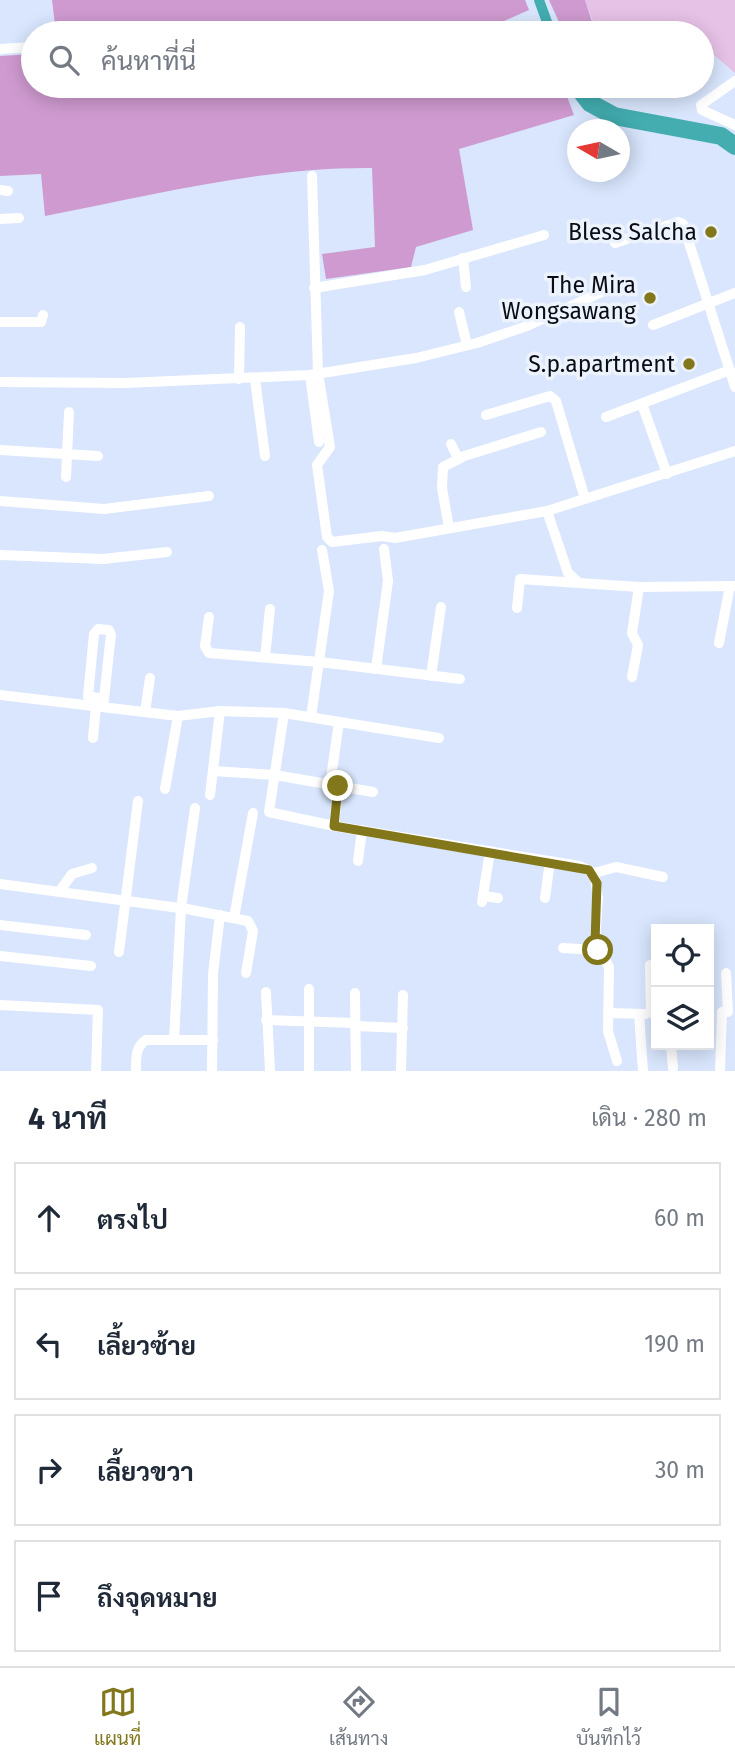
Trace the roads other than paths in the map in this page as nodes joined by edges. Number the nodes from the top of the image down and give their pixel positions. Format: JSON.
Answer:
{"nodes":[{"id":1,"x":21,"y":48,"type":"edge"},
{"id":2,"x":0,"y":49,"type":"edge"},
{"id":3,"x":735,"y":81,"type":"edge"},
{"id":4,"x":714,"y":96,"type":"edge"},
{"id":5,"x":711,"y":98,"type":"edge"},
{"id":6,"x":735,"y":125,"type":"edge"},
{"id":7,"x":312,"y":176,"type":"dead end"},
{"id":8,"x":19,"y":218,"type":"dead end"},
{"id":9,"x":0,"y":219,"type":"edge"},
{"id":10,"x":544,"y":235,"type":"dead end"},
{"id":11,"x":615,"y":243,"type":"dead end"},
{"id":12,"x":463,"y":258,"type":"junction"},
{"id":13,"x":466,"y":287,"type":"dead end"},
{"id":14,"x":613,"y":287,"type":"dead end"},
{"id":15,"x":314,"y":288,"type":"junction"},
{"id":16,"x":735,"y":293,"type":"edge"},
{"id":17,"x":708,"y":304,"type":"junction"},
{"id":18,"x":459,"y":312,"type":"dead end"},
{"id":19,"x":43,"y":315,"type":"dead end"},
{"id":20,"x":0,"y":322,"type":"edge"},
{"id":21,"x":653,"y":325,"type":"dead end"},
{"id":22,"x":240,"y":327,"type":"dead end"},
{"id":23,"x":467,"y":345,"type":"junction"},
{"id":24,"x":730,"y":370,"type":"junction"},
{"id":25,"x":314,"y":374,"type":"junction"},
{"id":26,"x":239,"y":379,"type":"junction"},
{"id":27,"x":256,"y":379,"type":"junction"},
{"id":28,"x":0,"y":382,"type":"edge"},
{"id":29,"x":735,"y":387,"type":"edge"},
{"id":30,"x":642,"y":404,"type":"junction"},
{"id":31,"x":69,"y":412,"type":"dead end"},
{"id":32,"x":485,"y":415,"type":"dead end"},
{"id":33,"x":607,"y":417,"type":"dead end"},
{"id":34,"x":541,"y":432,"type":"dead end"},
{"id":35,"x":319,"y":442,"type":"dead end"},
{"id":36,"x":451,"y":444,"type":"dead end"},
{"id":37,"x":0,"y":450,"type":"edge"},
{"id":38,"x":735,"y":451,"type":"edge"},
{"id":39,"x":69,"y":454,"type":"junction"},
{"id":40,"x":98,"y":456,"type":"dead end"},
{"id":41,"x":265,"y":456,"type":"dead end"},
{"id":42,"x":461,"y":458,"type":"junction"},
{"id":43,"x":667,"y":474,"type":"junction"},
{"id":44,"x":65,"y":477,"type":"dead end"},
{"id":45,"x":209,"y":496,"type":"dead end"},
{"id":46,"x":585,"y":499,"type":"junction"},
{"id":47,"x":0,"y":501,"type":"edge"},
{"id":48,"x":547,"y":511,"type":"junction"},
{"id":49,"x":449,"y":528,"type":"junction"},
{"id":50,"x":384,"y":548,"type":"dead end"},
{"id":51,"x":322,"y":550,"type":"dead end"},
{"id":52,"x":167,"y":552,"type":"dead end"},
{"id":53,"x":0,"y":555,"type":"edge"},
{"id":54,"x":579,"y":583,"type":"junction"},
{"id":55,"x":732,"y":586,"type":"edge"},
{"id":56,"x":639,"y":587,"type":"junction"},
{"id":57,"x":441,"y":607,"type":"dead end"},
{"id":58,"x":517,"y":608,"type":"dead end"},
{"id":59,"x":270,"y":609,"type":"dead end"},
{"id":60,"x":209,"y":617,"type":"dead end"},
{"id":61,"x":719,"y":643,"type":"dead end"},
{"id":62,"x":265,"y":657,"type":"junction"},
{"id":63,"x":320,"y":662,"type":"junction"},
{"id":64,"x":91,"y":664,"type":"junction"},
{"id":65,"x":108,"y":665,"type":"junction"},
{"id":66,"x":376,"y":669,"type":"junction"},
{"id":67,"x":431,"y":676,"type":"junction"},
{"id":68,"x":632,"y":677,"type":"dead end"},
{"id":69,"x":150,"y":678,"type":"dead end"},
{"id":70,"x":460,"y":679,"type":"dead end"},
{"id":71,"x":0,"y":695,"type":"edge"},
{"id":72,"x":101,"y":704,"type":"junction"},
{"id":73,"x":220,"y":711,"type":"junction"},
{"id":74,"x":145,"y":712,"type":"junction"},
{"id":75,"x":284,"y":713,"type":"junction"},
{"id":76,"x":178,"y":716,"type":"junction"},
{"id":77,"x":312,"y":717,"type":"junction"},
{"id":78,"x":339,"y":722,"type":"junction"},
{"id":79,"x":439,"y":737,"type":"dead end"},
{"id":80,"x":93,"y":738,"type":"dead end"},
{"id":81,"x":213,"y":771,"type":"junction"},
{"id":82,"x":275,"y":775,"type":"junction"},
{"id":83,"x":334,"y":786,"type":"junction"},
{"id":84,"x":165,"y":789,"type":"dead end"},
{"id":85,"x":373,"y":792,"type":"dead end"},
{"id":86,"x":211,"y":795,"type":"dead end"},
{"id":87,"x":138,"y":801,"type":"dead end"},
{"id":88,"x":195,"y":808,"type":"dead end"},
{"id":89,"x":253,"y":813,"type":"dead end"},
{"id":90,"x":334,"y":826,"type":"junction"},
{"id":91,"x":362,"y":830,"type":"junction"},
{"id":92,"x":490,"y":851,"type":"junction"},
{"id":93,"x":358,"y":861,"type":"dead end"},
{"id":94,"x":550,"y":861,"type":"junction"},
{"id":95,"x":92,"y":868,"type":"dead end"},
{"id":96,"x":594,"y":873,"type":"junction"},
{"id":97,"x":663,"y":877,"type":"dead end"},
{"id":98,"x":0,"y":884,"type":"edge"},
{"id":99,"x":59,"y":892,"type":"junction"},
{"id":100,"x":498,"y":898,"type":"dead end"},
{"id":101,"x":545,"y":898,"type":"dead end"},
{"id":102,"x":125,"y":901,"type":"junction"},
{"id":103,"x":181,"y":908,"type":"junction"},
{"id":104,"x":220,"y":915,"type":"junction"},
{"id":105,"x":234,"y":918,"type":"junction"},
{"id":106,"x":0,"y":925,"type":"edge"},
{"id":107,"x":86,"y":935,"type":"dead end"},
{"id":108,"x":563,"y":948,"type":"dead end"},
{"id":109,"x":598,"y":950,"type":"junction"},
{"id":110,"x":119,"y":952,"type":"dead end"},
{"id":111,"x":0,"y":956,"type":"edge"},
{"id":112,"x":650,"y":965,"type":"dead end"},
{"id":113,"x":91,"y":966,"type":"dead end"},
{"id":114,"x":246,"y":973,"type":"dead end"},
{"id":115,"x":726,"y":973,"type":"dead end"},
{"id":116,"x":652,"y":987,"type":"edge"},
{"id":117,"x":309,"y":989,"type":"dead end"},
{"id":118,"x":266,"y":992,"type":"dead end"},
{"id":119,"x":355,"y":993,"type":"dead end"},
{"id":120,"x":403,"y":995,"type":"dead end"},
{"id":121,"x":0,"y":1005,"type":"edge"},
{"id":122,"x":728,"y":1012,"type":"edge"},
{"id":123,"x":610,"y":1013,"type":"junction"},
{"id":124,"x":651,"y":1013,"type":"edge"},
{"id":125,"x":639,"y":1014,"type":"junction"},
{"id":126,"x":266,"y":1020,"type":"junction"},
{"id":127,"x":309,"y":1021,"type":"junction"},
{"id":128,"x":355,"y":1025,"type":"junction"},
{"id":129,"x":403,"y":1028,"type":"junction"},
{"id":130,"x":174,"y":1040,"type":"junction"},
{"id":131,"x":213,"y":1040,"type":"junction"},
{"id":132,"x":671,"y":1050,"type":"edge"},
{"id":133,"x":617,"y":1061,"type":"dead end"},
{"id":134,"x":673,"y":1068,"type":"dead end"},
{"id":135,"x":96,"y":1071,"type":"edge"},
{"id":136,"x":136,"y":1071,"type":"edge"},
{"id":137,"x":212,"y":1071,"type":"edge"},
{"id":138,"x":270,"y":1071,"type":"edge"},
{"id":139,"x":309,"y":1071,"type":"edge"},
{"id":140,"x":356,"y":1071,"type":"edge"},
{"id":141,"x":401,"y":1071,"type":"edge"},
{"id":142,"x":643,"y":1071,"type":"edge"},
{"id":143,"x":720,"y":1071,"type":"edge"}],
"edges":[{"from":1,"to":2,"type":"street"},
{"from":3,"to":4,"type":"street"},
{"from":5,"to":6,"type":"street"},
{"from":7,"to":15,"type":"street"},
{"from":8,"to":9,"type":"street"},
{"from":10,"to":12,"type":"street"},
{"from":11,"to":17,"type":"street"},
{"from":12,"to":13,"type":"street"},
{"from":12,"to":15,"type":"street"},
{"from":14,"to":23,"type":"street"},
{"from":15,"to":25,"type":"street"},
{"from":16,"to":17,"type":"street"},
{"from":17,"to":21,"type":"street"},
{"from":17,"to":24,"type":"street"},
{"from":18,"to":23,"type":"street"},
{"from":19,"to":20,"type":"street"},
{"from":22,"to":26,"type":"street"},
{"from":23,"to":25,"type":"street"},
{"from":24,"to":29,"type":"street"},
{"from":24,"to":30,"type":"street"},
{"from":25,"to":27,"type":"street"},
{"from":25,"to":35,"type":"street"},
{"from":25,"to":49,"type":"street"},
{"from":26,"to":27,"type":"street"},
{"from":26,"to":28,"type":"street"},
{"from":27,"to":41,"type":"street"},
{"from":30,"to":33,"type":"street"},
{"from":30,"to":43,"type":"street"},
{"from":31,"to":39,"type":"street"},
{"from":32,"to":46,"type":"street"},
{"from":34,"to":42,"type":"street"},
{"from":36,"to":42,"type":"street"},
{"from":37,"to":39,"type":"street"},
{"from":38,"to":43,"type":"street"},
{"from":39,"to":40,"type":"street"},
{"from":39,"to":44,"type":"street"},
{"from":42,"to":49,"type":"street"},
{"from":43,"to":46,"type":"street"},
{"from":45,"to":47,"type":"street"},
{"from":46,"to":48,"type":"street"},
{"from":48,"to":49,"type":"street"},
{"from":48,"to":54,"type":"street"},
{"from":50,"to":66,"type":"street"},
{"from":51,"to":63,"type":"street"},
{"from":52,"to":53,"type":"street"},
{"from":54,"to":56,"type":"street"},
{"from":54,"to":58,"type":"street"},
{"from":55,"to":56,"type":"street"},
{"from":55,"to":61,"type":"street"},
{"from":56,"to":68,"type":"street"},
{"from":57,"to":67,"type":"street"},
{"from":59,"to":62,"type":"street"},
{"from":60,"to":62,"type":"street"},
{"from":62,"to":63,"type":"street"},
{"from":63,"to":66,"type":"street"},
{"from":63,"to":77,"type":"street"},
{"from":64,"to":65,"type":"street"},
{"from":64,"to":65,"type":"street"},
{"from":64,"to":72,"type":"street"},
{"from":65,"to":72,"type":"street"},
{"from":66,"to":67,"type":"street"},
{"from":67,"to":70,"type":"street"},
{"from":69,"to":74,"type":"street"},
{"from":71,"to":72,"type":"street"},
{"from":72,"to":74,"type":"street"},
{"from":72,"to":80,"type":"street"},
{"from":73,"to":75,"type":"street"},
{"from":73,"to":76,"type":"street"},
{"from":73,"to":81,"type":"street"},
{"from":74,"to":76,"type":"street"},
{"from":75,"to":77,"type":"street"},
{"from":75,"to":82,"type":"street"},
{"from":76,"to":84,"type":"street"},
{"from":77,"to":78,"type":"street"},
{"from":78,"to":79,"type":"street"},
{"from":78,"to":83,"type":"street"},
{"from":81,"to":82,"type":"street"},
{"from":81,"to":86,"type":"street"},
{"from":82,"to":83,"type":"street"},
{"from":82,"to":90,"type":"street"},
{"from":83,"to":85,"type":"street"},
{"from":83,"to":90,"type":"street"},
{"from":87,"to":102,"type":"street"},
{"from":88,"to":103,"type":"street"},
{"from":89,"to":105,"type":"street"},
{"from":90,"to":91,"type":"street"},
{"from":91,"to":92,"type":"street"},
{"from":91,"to":93,"type":"street"},
{"from":92,"to":94,"type":"street"},
{"from":92,"to":100,"type":"street"},
{"from":94,"to":96,"type":"street"},
{"from":94,"to":101,"type":"street"},
{"from":95,"to":99,"type":"street"},
{"from":96,"to":97,"type":"street"},
{"from":96,"to":109,"type":"street"},
{"from":98,"to":99,"type":"street"},
{"from":99,"to":102,"type":"street"},
{"from":102,"to":103,"type":"street"},
{"from":102,"to":110,"type":"street"},
{"from":103,"to":104,"type":"street"},
{"from":103,"to":130,"type":"street"},
{"from":104,"to":105,"type":"street"},
{"from":104,"to":131,"type":"street"},
{"from":105,"to":114,"type":"street"},
{"from":106,"to":107,"type":"street"},
{"from":108,"to":109,"type":"street"},
{"from":109,"to":123,"type":"street"},
{"from":111,"to":113,"type":"street"},
{"from":112,"to":116,"type":"street"},
{"from":115,"to":122,"type":"street"},
{"from":117,"to":127,"type":"street"},
{"from":118,"to":126,"type":"street"},
{"from":119,"to":128,"type":"street"},
{"from":120,"to":129,"type":"street"},
{"from":121,"to":135,"type":"street"},
{"from":122,"to":143,"type":"street"},
{"from":123,"to":125,"type":"street"},
{"from":123,"to":133,"type":"street"},
{"from":124,"to":125,"type":"street"},
{"from":125,"to":142,"type":"street"},
{"from":126,"to":127,"type":"street"},
{"from":126,"to":138,"type":"street"},
{"from":127,"to":128,"type":"street"},
{"from":127,"to":139,"type":"street"},
{"from":128,"to":129,"type":"street"},
{"from":128,"to":140,"type":"street"},
{"from":129,"to":141,"type":"street"},
{"from":130,"to":131,"type":"street"},
{"from":130,"to":136,"type":"street"},
{"from":131,"to":137,"type":"street"},
{"from":132,"to":134,"type":"street"}]}
